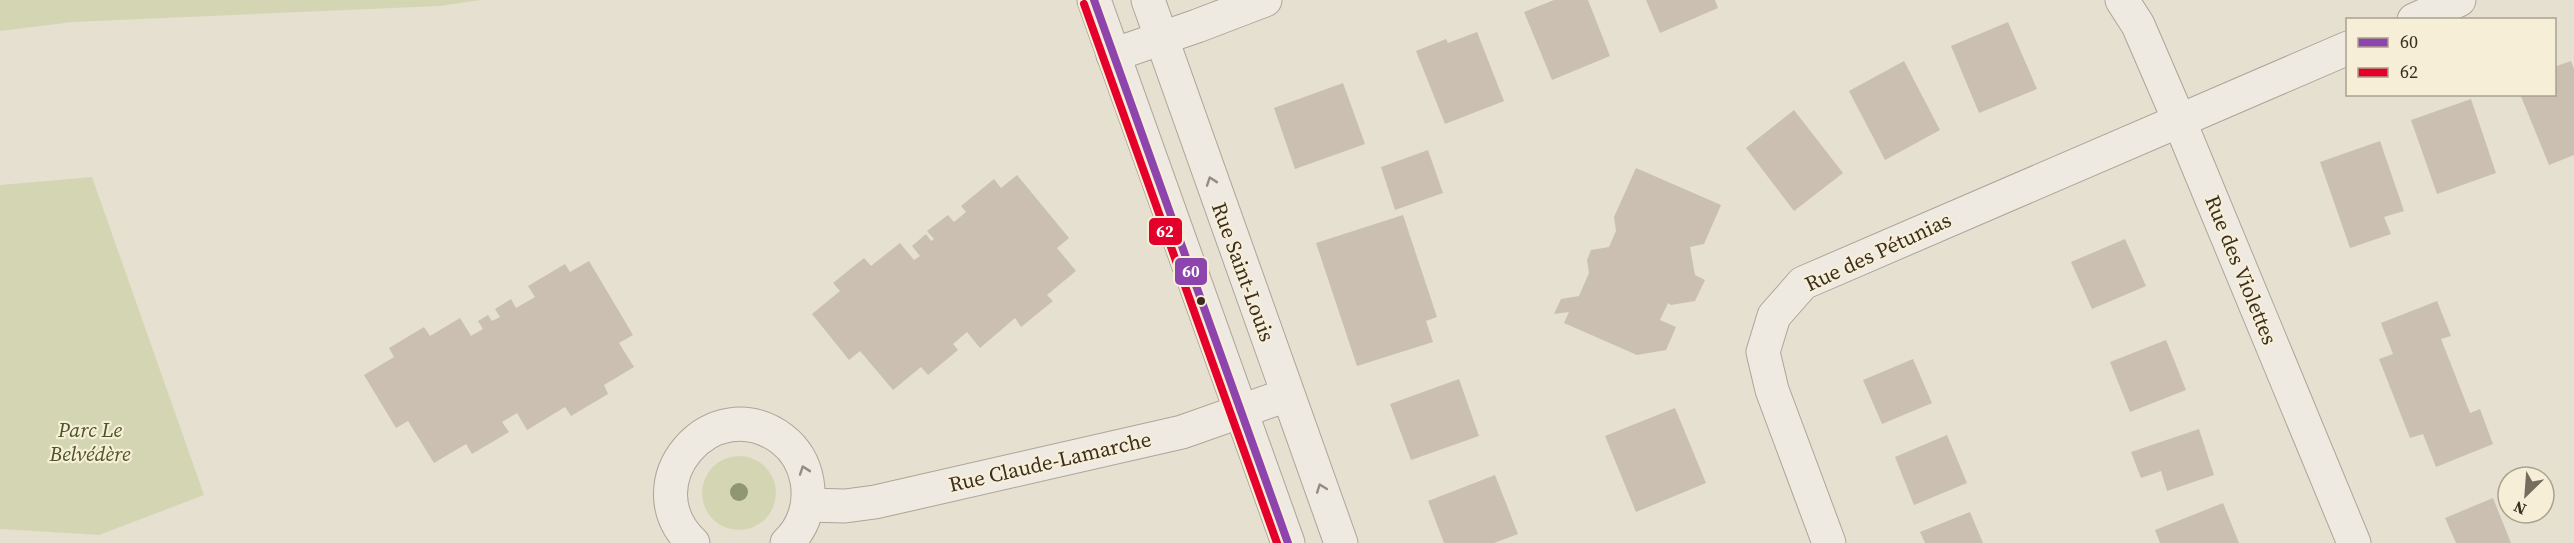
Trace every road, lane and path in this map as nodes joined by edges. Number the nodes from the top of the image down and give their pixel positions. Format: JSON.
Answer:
{"nodes":[{"id":1,"x":1094,"y":0,"type":"edge"},
{"id":2,"x":1148,"y":0,"type":"edge"},
{"id":3,"x":1265,"y":0,"type":"edge"},
{"id":4,"x":2122,"y":0,"type":"edge"},
{"id":5,"x":2459,"y":0,"type":"edge"},
{"id":6,"x":2418,"y":18,"type":"edge"},
{"id":7,"x":1162,"y":38,"type":"junction"},
{"id":8,"x":2346,"y":49,"type":"edge"},
{"id":9,"x":1113,"y":55,"type":"junction"},
{"id":10,"x":2179,"y":120,"type":"junction"},
{"id":11,"x":1287,"y":394,"type":"junction"},
{"id":12,"x":1242,"y":412,"type":"junction"},
{"id":13,"x":808,"y":505,"type":"junction"},
{"id":14,"x":693,"y":543,"type":"edge"},
{"id":15,"x":787,"y":543,"type":"edge"},
{"id":16,"x":1288,"y":543,"type":"edge"},
{"id":17,"x":1341,"y":543,"type":"edge"},
{"id":18,"x":1829,"y":543,"type":"edge"},
{"id":19,"x":2354,"y":543,"type":"edge"}],
"edges":[{"from":1,"to":9,"type":"street"},
{"from":2,"to":7,"type":"street","name":"Rue Saint-Louis"},
{"from":3,"to":7,"type":"street"},
{"from":4,"to":10,"type":"street","name":"Rue des Violettes"},
{"from":5,"to":6,"type":"street"},
{"from":7,"to":9,"type":"street"},
{"from":11,"to":7,"type":"street","name":"Rue Saint-Louis","one_way":true},
{"from":8,"to":10,"type":"street","name":"Rue des Pétunias"},
{"from":9,"to":12,"type":"street"},
{"from":10,"to":18,"type":"street","name":"Rue des Pétunias"},
{"from":10,"to":19,"type":"street","name":"Rue des Violettes"},
{"from":11,"to":12,"type":"street","name":"Rue Claude-Lamarche"},
{"from":17,"to":11,"type":"street","name":"Rue Saint-Louis","one_way":true},
{"from":12,"to":13,"type":"street","name":"Rue Claude-Lamarche"},
{"from":12,"to":16,"type":"street"},
{"from":13,"to":14,"type":"street","one_way":true},
{"from":13,"to":15,"type":"street"}]}
